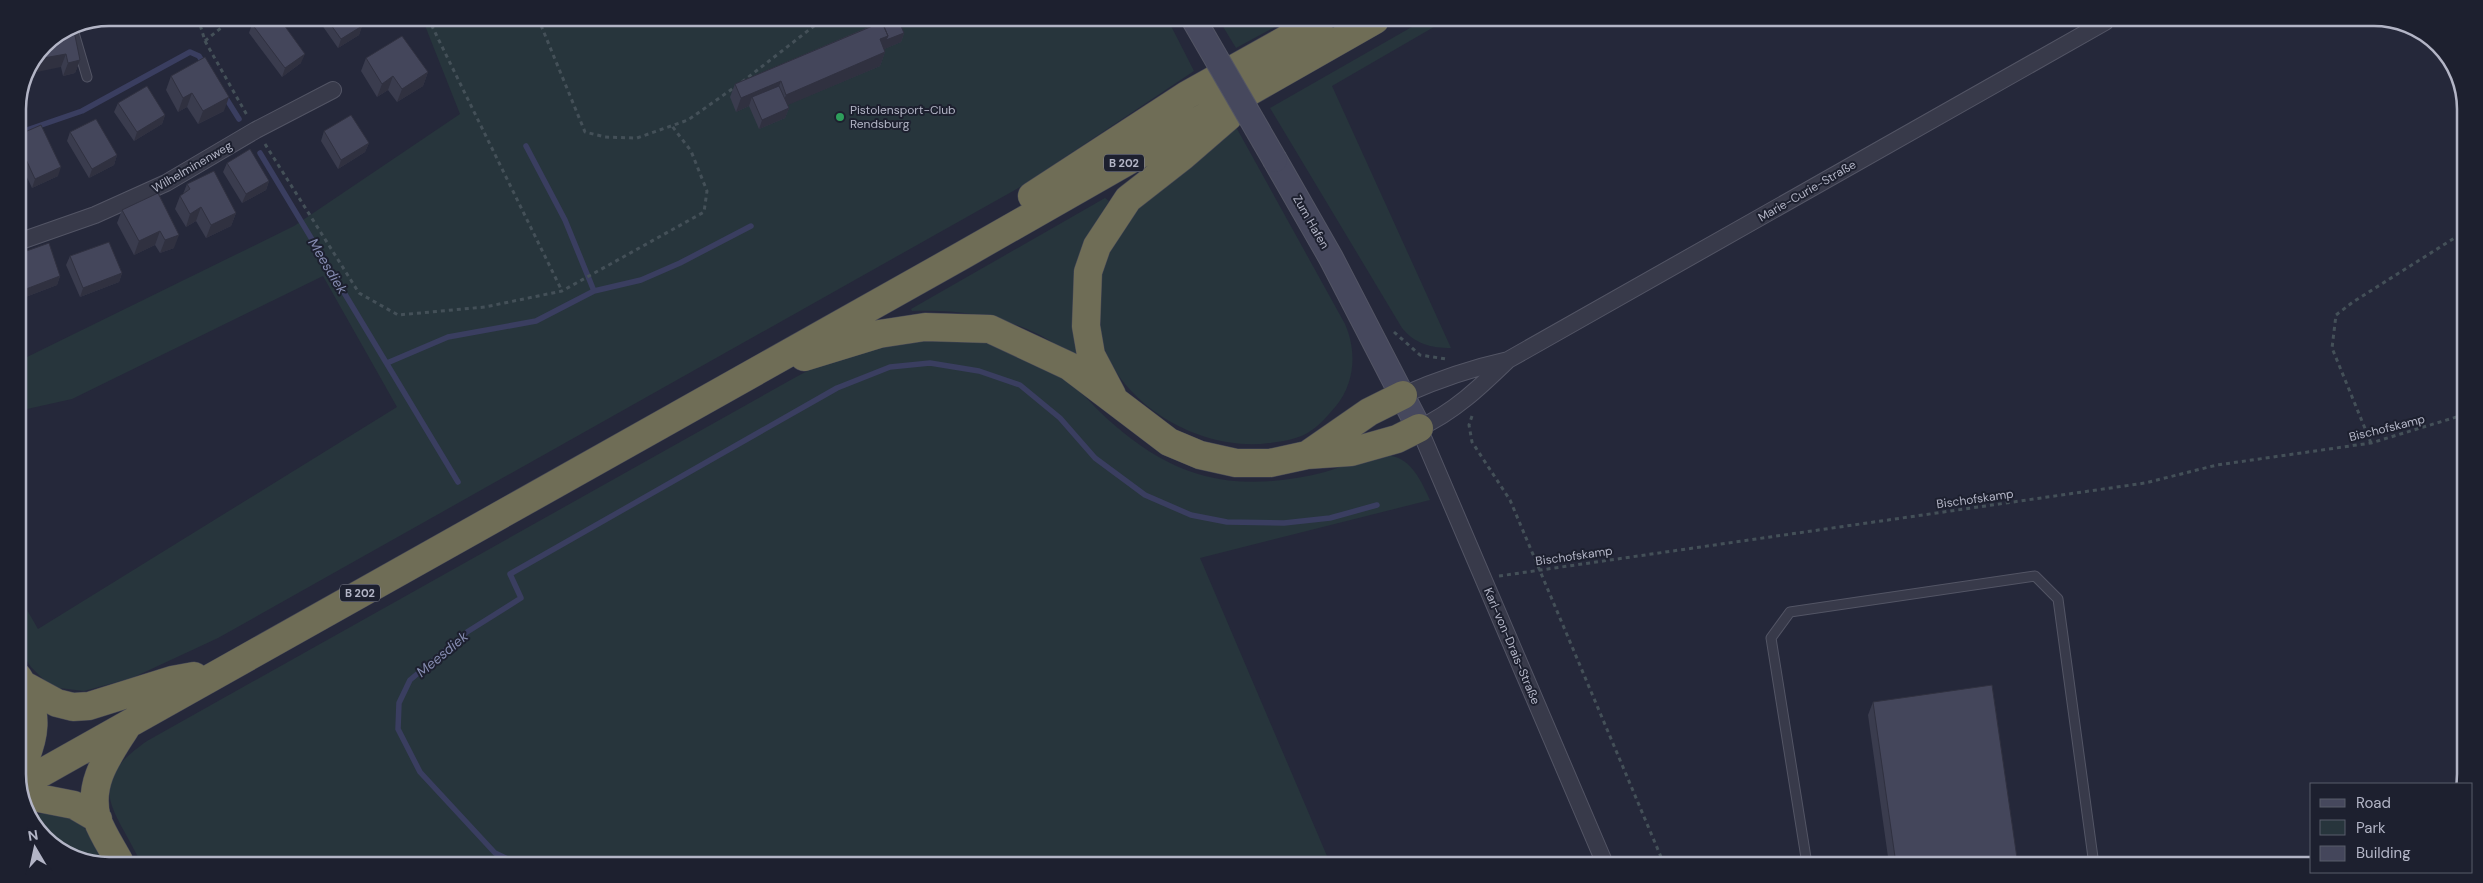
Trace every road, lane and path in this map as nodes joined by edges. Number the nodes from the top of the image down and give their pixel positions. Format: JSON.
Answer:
{"nodes":[{"id":1,"x":200,"y":26,"type":"edge"},
{"id":2,"x":223,"y":26,"type":"edge"},
{"id":3,"x":432,"y":26,"type":"edge"},
{"id":4,"x":541,"y":26,"type":"edge"},
{"id":5,"x":814,"y":26,"type":"edge"},
{"id":6,"x":1197,"y":26,"type":"edge"},
{"id":7,"x":1310,"y":26,"type":"edge"},
{"id":8,"x":1364,"y":26,"type":"edge"},
{"id":9,"x":2098,"y":26,"type":"edge"},
{"id":10,"x":75,"y":35,"type":"edge"},
{"id":11,"x":205,"y":41,"type":"junction"},
{"id":12,"x":87,"y":77,"type":"dead end"},
{"id":13,"x":1274,"y":77,"type":"junction"},
{"id":14,"x":333,"y":90,"type":"dead end"},
{"id":15,"x":672,"y":126,"type":"junction"},
{"id":16,"x":256,"y":130,"type":"junction"},
{"id":17,"x":2457,"y":236,"type":"edge"},
{"id":18,"x":26,"y":239,"type":"edge"},
{"id":19,"x":974,"y":249,"type":"junction"},
{"id":20,"x":562,"y":291,"type":"junction"},
{"id":21,"x":1424,"y":356,"type":"dead end"},
{"id":22,"x":1449,"y":360,"type":"dead end"},
{"id":23,"x":1508,"y":360,"type":"junction"},
{"id":24,"x":752,"y":372,"type":"junction"},
{"id":25,"x":1403,"y":396,"type":"junction"},
{"id":26,"x":1114,"y":398,"type":"junction"},
{"id":27,"x":1474,"y":410,"type":"dead end"},
{"id":28,"x":2457,"y":418,"type":"edge"},
{"id":29,"x":1420,"y":428,"type":"junction"},
{"id":30,"x":2371,"y":443,"type":"junction"},
{"id":31,"x":1307,"y":455,"type":"junction"},
{"id":32,"x":1540,"y":569,"type":"junction"},
{"id":33,"x":1484,"y":579,"type":"junction"},
{"id":34,"x":222,"y":672,"type":"junction"},
{"id":35,"x":26,"y":685,"type":"edge"},
{"id":36,"x":26,"y":696,"type":"edge"},
{"id":37,"x":129,"y":722,"type":"junction"},
{"id":38,"x":26,"y":756,"type":"edge"},
{"id":39,"x":26,"y":781,"type":"edge"},
{"id":40,"x":30,"y":796,"type":"edge"},
{"id":41,"x":98,"y":819,"type":"junction"},
{"id":42,"x":117,"y":857,"type":"edge"},
{"id":43,"x":1602,"y":857,"type":"edge"},
{"id":44,"x":1661,"y":857,"type":"edge"},
{"id":45,"x":1806,"y":857,"type":"edge"},
{"id":46,"x":2093,"y":857,"type":"edge"}],
"edges":[{"from":1,"to":11,"type":"path"},
{"from":2,"to":11,"type":"path"},
{"from":3,"to":20,"type":"path"},
{"from":4,"to":15,"type":"path"},
{"from":5,"to":15,"type":"path"},
{"from":6,"to":25,"type":"main road","name":"Zum Hafen","bridge":true},
{"from":7,"to":19,"type":"highway"},
{"from":8,"to":13,"type":"highway","number":"B 202"},
{"from":9,"to":23,"type":"street","name":"Marie-Curie-Straße"},
{"from":10,"to":12,"type":"lane"},
{"from":11,"to":16,"type":"path"},
{"from":13,"to":19,"type":"highway","number":"B 202"},
{"from":13,"to":26,"type":"highway"},
{"from":14,"to":16,"type":"street","name":"Wilhelminenweg"},
{"from":15,"to":20,"type":"path"},
{"from":16,"to":18,"type":"street","name":"Wilhelminenweg"},
{"from":16,"to":20,"type":"path"},
{"from":17,"to":30,"type":"path"},
{"from":19,"to":24,"type":"highway","number":"B 202"},
{"from":21,"to":22,"type":"path"},
{"from":23,"to":25,"type":"street","name":"Marie-Curie-Straße"},
{"from":23,"to":29,"type":"street","name":"Marie-Curie-Straße"},
{"from":24,"to":26,"type":"highway"},
{"from":24,"to":34,"type":"highway","number":"B 202"},
{"from":25,"to":29,"type":"main road","name":"Zum Hafen"},
{"from":25,"to":31,"type":"highway"},
{"from":26,"to":31,"type":"highway"},
{"from":27,"to":32,"type":"path"},
{"from":28,"to":30,"type":"path","name":"Bischofskamp"},
{"from":29,"to":31,"type":"highway"},
{"from":29,"to":33,"type":"street","name":"Karl-von-Drais-Straße"},
{"from":30,"to":32,"type":"path","name":"Bischofskamp"},
{"from":32,"to":33,"type":"path","name":"Bischofskamp"},
{"from":32,"to":44,"type":"path"},
{"from":33,"to":43,"type":"street","name":"Karl-von-Drais-Straße"},
{"from":34,"to":35,"type":"highway"},
{"from":34,"to":37,"type":"highway","number":"B 202"},
{"from":36,"to":38,"type":"highway"},
{"from":37,"to":39,"type":"highway","number":"B 202"},
{"from":37,"to":41,"type":"highway"},
{"from":40,"to":41,"type":"highway"},
{"from":41,"to":42,"type":"highway"},
{"from":45,"to":46,"type":"lane"}]}
